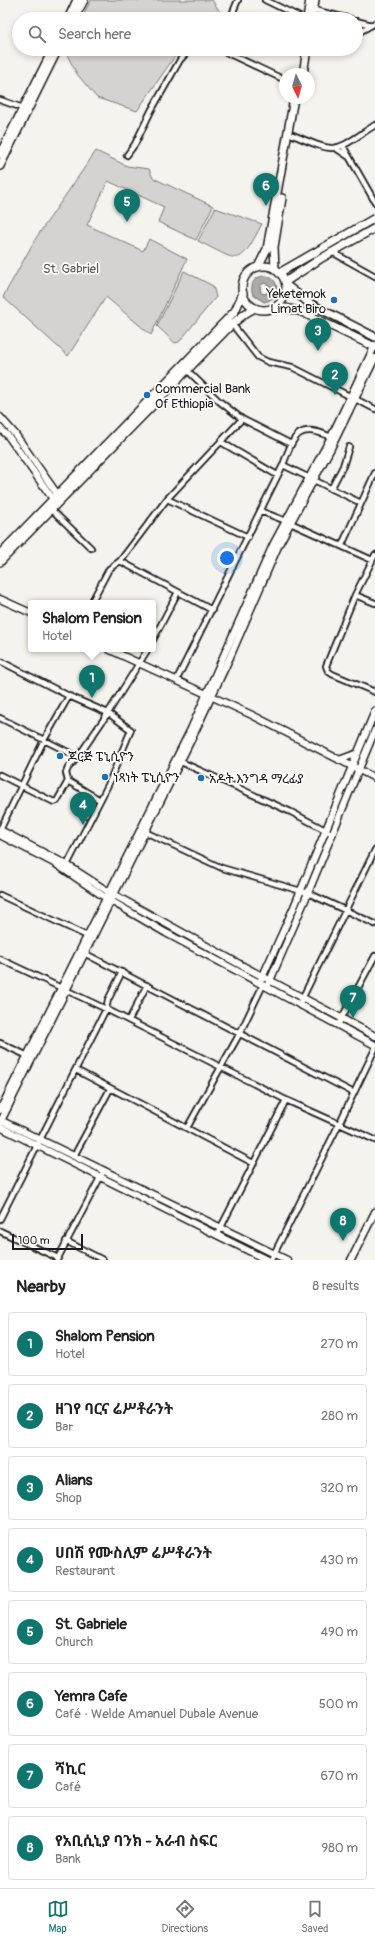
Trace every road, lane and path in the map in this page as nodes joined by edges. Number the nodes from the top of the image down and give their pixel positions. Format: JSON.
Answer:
{"nodes":[{"id":1,"x":77,"y":0,"type":"edge"},
{"id":2,"x":84,"y":0,"type":"edge"},
{"id":3,"x":238,"y":0,"type":"edge"},
{"id":4,"x":265,"y":0,"type":"edge"},
{"id":5,"x":310,"y":0,"type":"edge"},
{"id":6,"x":315,"y":0,"type":"edge"},
{"id":7,"x":314,"y":10,"type":"joint"},
{"id":8,"x":71,"y":12,"type":"edge"},
{"id":9,"x":78,"y":12,"type":"edge"},
{"id":10,"x":233,"y":12,"type":"edge"},
{"id":11,"x":290,"y":12,"type":"edge"},
{"id":12,"x":308,"y":12,"type":"edge"},
{"id":13,"x":322,"y":12,"type":"edge"},
{"id":14,"x":363,"y":22,"type":"edge"},
{"id":15,"x":374,"y":24,"type":"edge"},
{"id":16,"x":363,"y":30,"type":"edge"},
{"id":17,"x":49,"y":56,"type":"edge"},
{"id":18,"x":55,"y":56,"type":"edge"},
{"id":19,"x":184,"y":56,"type":"edge"},
{"id":20,"x":234,"y":56,"type":"edge"},
{"id":21,"x":303,"y":56,"type":"edge"},
{"id":22,"x":304,"y":56,"type":"edge"},
{"id":23,"x":300,"y":68,"type":"edge"},
{"id":24,"x":303,"y":68,"type":"edge"},
{"id":25,"x":279,"y":77,"type":"edge"},
{"id":26,"x":0,"y":100,"type":"edge"},
{"id":27,"x":293,"y":104,"type":"edge"},
{"id":28,"x":298,"y":104,"type":"edge"},
{"id":29,"x":23,"y":108,"type":"junction"},
{"id":30,"x":375,"y":125,"type":"edge"},
{"id":31,"x":292,"y":135,"type":"junction"},
{"id":32,"x":343,"y":146,"type":"junction"},
{"id":33,"x":336,"y":149,"type":"junction"},
{"id":34,"x":0,"y":154,"type":"edge"},
{"id":35,"x":127,"y":155,"type":"dead end"},
{"id":36,"x":349,"y":157,"type":"junction"},
{"id":37,"x":0,"y":166,"type":"edge"},
{"id":38,"x":375,"y":202,"type":"edge"},
{"id":39,"x":375,"y":218,"type":"edge"},
{"id":40,"x":375,"y":228,"type":"edge"},
{"id":41,"x":332,"y":252,"type":"junction"},
{"id":42,"x":258,"y":267,"type":"junction"},
{"id":43,"x":277,"y":271,"type":"junction"},
{"id":44,"x":298,"y":273,"type":"junction"},
{"id":45,"x":375,"y":276,"type":"edge"},
{"id":46,"x":285,"y":284,"type":"junction"},
{"id":47,"x":243,"y":293,"type":"junction"},
{"id":48,"x":296,"y":295,"type":"junction"},
{"id":49,"x":255,"y":308,"type":"junction"},
{"id":50,"x":273,"y":308,"type":"junction"},
{"id":51,"x":232,"y":324,"type":"junction"},
{"id":52,"x":375,"y":337,"type":"edge"},
{"id":53,"x":375,"y":346,"type":"edge"},
{"id":54,"x":375,"y":358,"type":"edge"},
{"id":55,"x":187,"y":370,"type":"junction"},
{"id":56,"x":353,"y":398,"type":"junction"},
{"id":57,"x":375,"y":409,"type":"edge"},
{"id":58,"x":0,"y":417,"type":"edge"},
{"id":59,"x":242,"y":419,"type":"junction"},
{"id":60,"x":0,"y":428,"type":"edge"},
{"id":61,"x":331,"y":437,"type":"junction"},
{"id":62,"x":221,"y":442,"type":"junction"},
{"id":63,"x":291,"y":444,"type":"junction"},
{"id":64,"x":349,"y":447,"type":"dead end"},
{"id":65,"x":283,"y":465,"type":"junction"},
{"id":66,"x":375,"y":473,"type":"edge"},
{"id":67,"x":277,"y":475,"type":"junction"},
{"id":68,"x":311,"y":479,"type":"junction"},
{"id":69,"x":331,"y":489,"type":"junction"},
{"id":70,"x":167,"y":498,"type":"junction"},
{"id":71,"x":55,"y":501,"type":"junction"},
{"id":72,"x":361,"y":503,"type":"junction"},
{"id":73,"x":260,"y":511,"type":"junction"},
{"id":74,"x":288,"y":522,"type":"junction"},
{"id":75,"x":248,"y":537,"type":"junction"},
{"id":76,"x":342,"y":546,"type":"junction"},
{"id":77,"x":91,"y":548,"type":"dead end"},
{"id":78,"x":0,"y":554,"type":"edge"},
{"id":79,"x":375,"y":555,"type":"edge"},
{"id":80,"x":372,"y":560,"type":"junction"},
{"id":81,"x":120,"y":561,"type":"junction"},
{"id":82,"x":0,"y":562,"type":"edge"},
{"id":83,"x":178,"y":592,"type":"junction"},
{"id":84,"x":355,"y":595,"type":"junction"},
{"id":85,"x":0,"y":598,"type":"edge"},
{"id":86,"x":93,"y":600,"type":"edge"},
{"id":87,"x":375,"y":603,"type":"edge"},
{"id":88,"x":212,"y":610,"type":"junction"},
{"id":89,"x":28,"y":612,"type":"edge"},
{"id":90,"x":156,"y":634,"type":"edge"},
{"id":91,"x":114,"y":652,"type":"edge"},
{"id":92,"x":146,"y":652,"type":"edge"},
{"id":93,"x":0,"y":661,"type":"edge"},
{"id":94,"x":140,"y":664,"type":"junction"},
{"id":95,"x":176,"y":681,"type":"junction"},
{"id":96,"x":375,"y":692,"type":"edge"},
{"id":97,"x":69,"y":696,"type":"junction"},
{"id":98,"x":209,"y":696,"type":"junction"},
{"id":99,"x":375,"y":711,"type":"edge"},
{"id":100,"x":108,"y":713,"type":"junction"},
{"id":101,"x":0,"y":718,"type":"edge"},
{"id":102,"x":375,"y":730,"type":"edge"},
{"id":103,"x":44,"y":740,"type":"junction"},
{"id":104,"x":358,"y":752,"type":"junction"},
{"id":105,"x":78,"y":757,"type":"junction"},
{"id":106,"x":364,"y":759,"type":"junction"},
{"id":107,"x":178,"y":761,"type":"junction"},
{"id":108,"x":341,"y":761,"type":"junction"},
{"id":109,"x":352,"y":767,"type":"junction"},
{"id":110,"x":359,"y":770,"type":"junction"},
{"id":111,"x":0,"y":775,"type":"edge"},
{"id":112,"x":371,"y":776,"type":"edge"},
{"id":113,"x":347,"y":778,"type":"junction"},
{"id":114,"x":68,"y":781,"type":"junction"},
{"id":115,"x":354,"y":782,"type":"junction"},
{"id":116,"x":21,"y":786,"type":"junction"},
{"id":117,"x":100,"y":800,"type":"junction"},
{"id":118,"x":0,"y":830,"type":"edge"},
{"id":119,"x":142,"y":830,"type":"junction"},
{"id":120,"x":326,"y":830,"type":"junction"},
{"id":121,"x":333,"y":834,"type":"junction"},
{"id":122,"x":0,"y":835,"type":"edge"},
{"id":123,"x":375,"y":850,"type":"edge"},
{"id":124,"x":66,"y":867,"type":"junction"},
{"id":125,"x":300,"y":891,"type":"junction"},
{"id":126,"x":308,"y":893,"type":"junction"},
{"id":127,"x":0,"y":895,"type":"edge"},
{"id":128,"x":110,"y":896,"type":"junction"},
{"id":129,"x":346,"y":909,"type":"junction"},
{"id":130,"x":375,"y":924,"type":"edge"},
{"id":131,"x":87,"y":936,"type":"junction"},
{"id":132,"x":195,"y":940,"type":"junction"},
{"id":133,"x":192,"y":946,"type":"junction"},
{"id":134,"x":82,"y":952,"type":"junction"},
{"id":135,"x":375,"y":956,"type":"edge"},
{"id":136,"x":0,"y":959,"type":"edge"},
{"id":137,"x":122,"y":972,"type":"junction"},
{"id":138,"x":262,"y":976,"type":"junction"},
{"id":139,"x":270,"y":980,"type":"junction"},
{"id":140,"x":147,"y":985,"type":"junction"},
{"id":141,"x":263,"y":985,"type":"junction"},
{"id":142,"x":64,"y":989,"type":"junction"},
{"id":143,"x":303,"y":999,"type":"junction"},
{"id":144,"x":300,"y":1005,"type":"junction"},
{"id":145,"x":106,"y":1009,"type":"junction"},
{"id":146,"x":342,"y":1019,"type":"junction"},
{"id":147,"x":129,"y":1020,"type":"junction"},
{"id":148,"x":338,"y":1025,"type":"junction"},
{"id":149,"x":240,"y":1033,"type":"junction"},
{"id":150,"x":375,"y":1036,"type":"edge"},
{"id":151,"x":0,"y":1043,"type":"edge"},
{"id":152,"x":375,"y":1045,"type":"edge"},
{"id":153,"x":375,"y":1049,"type":"edge"},
{"id":154,"x":28,"y":1056,"type":"junction"},
{"id":155,"x":221,"y":1067,"type":"junction"},
{"id":156,"x":76,"y":1070,"type":"junction"},
{"id":157,"x":110,"y":1089,"type":"junction"},
{"id":158,"x":354,"y":1093,"type":"junction"},
{"id":159,"x":286,"y":1100,"type":"junction"},
{"id":160,"x":0,"y":1110,"type":"edge"},
{"id":161,"x":0,"y":1121,"type":"edge"},
{"id":162,"x":340,"y":1124,"type":"junction"},
{"id":163,"x":0,"y":1128,"type":"edge"},
{"id":164,"x":187,"y":1128,"type":"junction"},
{"id":165,"x":40,"y":1139,"type":"junction"},
{"id":166,"x":375,"y":1140,"type":"edge"},
{"id":167,"x":37,"y":1146,"type":"junction"},
{"id":168,"x":74,"y":1156,"type":"junction"},
{"id":169,"x":253,"y":1163,"type":"junction"},
{"id":170,"x":104,"y":1170,"type":"junction"},
{"id":171,"x":100,"y":1177,"type":"junction"},
{"id":172,"x":144,"y":1189,"type":"junction"},
{"id":173,"x":141,"y":1197,"type":"junction"},
{"id":174,"x":375,"y":1212,"type":"edge"},
{"id":175,"x":0,"y":1219,"type":"edge"},
{"id":176,"x":222,"y":1228,"type":"junction"},
{"id":177,"x":0,"y":1230,"type":"edge"},
{"id":178,"x":217,"y":1235,"type":"junction"},
{"id":179,"x":66,"y":1241,"type":"junction"},
{"id":180,"x":274,"y":1254,"type":"junction"},
{"id":181,"x":57,"y":1259,"type":"edge"},
{"id":182,"x":104,"y":1260,"type":"edge"},
{"id":183,"x":267,"y":1260,"type":"edge"},
{"id":184,"x":271,"y":1260,"type":"edge"},
{"id":185,"x":287,"y":1260,"type":"edge"},
{"id":186,"x":351,"y":1260,"type":"edge"}],
"edges":[{"from":1,"to":8,"type":"main road"},
{"from":2,"to":9,"type":"main road"},
{"from":3,"to":10,"type":"street"},
{"from":4,"to":11,"type":"street"},
{"from":5,"to":12,"type":"main road"},
{"from":6,"to":7,"type":"main road"},
{"from":7,"to":13,"type":"street"},
{"from":14,"to":15,"type":"street"},
{"from":15,"to":16,"type":"street"},
{"from":17,"to":29,"type":"main road"},
{"from":18,"to":37,"type":"main road"},
{"from":19,"to":35,"type":"street"},
{"from":20,"to":25,"type":"street"},
{"from":21,"to":23,"type":"main road"},
{"from":22,"to":24,"type":"main road"},
{"from":26,"to":29,"type":"street"},
{"from":27,"to":42,"type":"main road"},
{"from":28,"to":31,"type":"main road"},
{"from":29,"to":34,"type":"main road"},
{"from":30,"to":32,"type":"street"},
{"from":31,"to":33,"type":"street"},
{"from":31,"to":43,"type":"main road"},
{"from":32,"to":33,"type":"street"},
{"from":32,"to":36,"type":"street"},
{"from":33,"to":36,"type":"street"},
{"from":36,"to":38,"type":"street"},
{"from":39,"to":43,"type":"main road"},
{"from":40,"to":41,"type":"main road"},
{"from":41,"to":44,"type":"main road"},
{"from":41,"to":45,"type":"street"},
{"from":42,"to":43,"type":"main road"},
{"from":42,"to":47,"type":"main road"},
{"from":43,"to":46,"type":"main road"},
{"from":44,"to":46,"type":"main road"},
{"from":44,"to":48,"type":"main road"},
{"from":46,"to":48,"type":"main road"},
{"from":46,"to":50,"type":"main road"},
{"from":47,"to":49,"type":"main road"},
{"from":47,"to":71,"type":"main road"},
{"from":48,"to":52,"type":"main road"},
{"from":49,"to":50,"type":"main road"},
{"from":49,"to":51,"type":"main road"},
{"from":50,"to":53,"type":"main road"},
{"from":51,"to":55,"type":"main road"},
{"from":51,"to":56,"type":"street"},
{"from":53,"to":56,"type":"street"},
{"from":54,"to":56,"type":"street"},
{"from":55,"to":59,"type":"street"},
{"from":55,"to":71,"type":"main road"},
{"from":56,"to":57,"type":"street"},
{"from":56,"to":61,"type":"street"},
{"from":56,"to":68,"type":"street"},
{"from":58,"to":71,"type":"street"},
{"from":59,"to":62,"type":"street"},
{"from":59,"to":63,"type":"street"},
{"from":60,"to":71,"type":"street"},
{"from":61,"to":63,"type":"street"},
{"from":61,"to":68,"type":"street"},
{"from":62,"to":67,"type":"street"},
{"from":62,"to":70,"type":"street"},
{"from":63,"to":65,"type":"street"},
{"from":64,"to":69,"type":"street"},
{"from":65,"to":67,"type":"street"},
{"from":65,"to":68,"type":"street"},
{"from":66,"to":72,"type":"street"},
{"from":67,"to":73,"type":"street"},
{"from":68,"to":69,"type":"street"},
{"from":68,"to":74,"type":"street"},
{"from":69,"to":72,"type":"street"},
{"from":70,"to":75,"type":"street"},
{"from":70,"to":81,"type":"street"},
{"from":71,"to":77,"type":"street"},
{"from":71,"to":78,"type":"main road"},
{"from":71,"to":82,"type":"main road"},
{"from":72,"to":76,"type":"street"},
{"from":73,"to":74,"type":"street"},
{"from":73,"to":75,"type":"street"},
{"from":74,"to":76,"type":"street"},
{"from":74,"to":98,"type":"street"},
{"from":75,"to":88,"type":"street"},
{"from":76,"to":80,"type":"street"},
{"from":79,"to":80,"type":"street"},
{"from":80,"to":84,"type":"street"},
{"from":81,"to":83,"type":"street"},
{"from":81,"to":86,"type":"street"},
{"from":83,"to":88,"type":"street"},
{"from":83,"to":90,"type":"street"},
{"from":84,"to":87,"type":"street"},
{"from":84,"to":96,"type":"street"},
{"from":85,"to":89,"type":"street"},
{"from":88,"to":95,"type":"street"},
{"from":91,"to":94,"type":"street"},
{"from":92,"to":94,"type":"street"},
{"from":93,"to":97,"type":"street"},
{"from":94,"to":95,"type":"street"},
{"from":94,"to":100,"type":"street"},
{"from":95,"to":98,"type":"street"},
{"from":97,"to":100,"type":"street"},
{"from":97,"to":103,"type":"street"},
{"from":98,"to":107,"type":"street"},
{"from":98,"to":108,"type":"street"},
{"from":99,"to":104,"type":"street"},
{"from":100,"to":105,"type":"street"},
{"from":100,"to":117,"type":"street"},
{"from":101,"to":103,"type":"street"},
{"from":102,"to":106,"type":"street"},
{"from":103,"to":105,"type":"street"},
{"from":103,"to":116,"type":"street"},
{"from":104,"to":108,"type":"street"},
{"from":104,"to":109,"type":"street"},
{"from":105,"to":114,"type":"street"},
{"from":106,"to":110,"type":"street"},
{"from":106,"to":112,"type":"street"},
{"from":107,"to":119,"type":"street"},
{"from":107,"to":120,"type":"street"},
{"from":108,"to":109,"type":"street"},
{"from":108,"to":113,"type":"street"},
{"from":109,"to":110,"type":"street"},
{"from":109,"to":113,"type":"street"},
{"from":110,"to":112,"type":"street"},
{"from":110,"to":115,"type":"street"},
{"from":111,"to":116,"type":"street"},
{"from":112,"to":115,"type":"street"},
{"from":113,"to":120,"type":"street"},
{"from":114,"to":116,"type":"street"},
{"from":114,"to":117,"type":"street"},
{"from":115,"to":121,"type":"street"},
{"from":116,"to":118,"type":"street"},
{"from":117,"to":124,"type":"street"},
{"from":118,"to":124,"type":"street"},
{"from":119,"to":125,"type":"street"},
{"from":119,"to":128,"type":"street"},
{"from":120,"to":121,"type":"street"},
{"from":120,"to":125,"type":"street"},
{"from":121,"to":126,"type":"street"},
{"from":122,"to":124,"type":"street"},
{"from":123,"to":129,"type":"street"},
{"from":124,"to":128,"type":"street"},
{"from":125,"to":126,"type":"street"},
{"from":125,"to":138,"type":"street"},
{"from":126,"to":129,"type":"street"},
{"from":126,"to":139,"type":"street"},
{"from":127,"to":131,"type":"street"},
{"from":128,"to":131,"type":"street"},
{"from":128,"to":132,"type":"street"},
{"from":128,"to":133,"type":"street"},
{"from":128,"to":134,"type":"street"},
{"from":129,"to":130,"type":"street"},
{"from":129,"to":143,"type":"street"},
{"from":131,"to":134,"type":"street"},
{"from":132,"to":133,"type":"street"},
{"from":132,"to":138,"type":"street"},
{"from":133,"to":141,"type":"street"},
{"from":134,"to":137,"type":"street"},
{"from":134,"to":142,"type":"street"},
{"from":135,"to":146,"type":"street"},
{"from":136,"to":142,"type":"street"},
{"from":137,"to":140,"type":"street"},
{"from":137,"to":145,"type":"street"},
{"from":138,"to":139,"type":"street"},
{"from":138,"to":141,"type":"street"},
{"from":139,"to":141,"type":"street"},
{"from":139,"to":143,"type":"street"},
{"from":140,"to":147,"type":"street"},
{"from":140,"to":149,"type":"street"},
{"from":141,"to":144,"type":"street"},
{"from":141,"to":149,"type":"street"},
{"from":142,"to":145,"type":"street"},
{"from":142,"to":154,"type":"street"},
{"from":142,"to":161,"type":"street"},
{"from":143,"to":144,"type":"street"},
{"from":143,"to":146,"type":"street"},
{"from":144,"to":148,"type":"street"},
{"from":145,"to":147,"type":"street"},
{"from":145,"to":156,"type":"street"},
{"from":146,"to":148,"type":"street"},
{"from":146,"to":150,"type":"street"},
{"from":147,"to":155,"type":"street"},
{"from":148,"to":152,"type":"street"},
{"from":149,"to":155,"type":"street"},
{"from":149,"to":158,"type":"street"},
{"from":151,"to":154,"type":"street"},
{"from":153,"to":158,"type":"street"},
{"from":154,"to":160,"type":"street"},
{"from":155,"to":159,"type":"street"},
{"from":155,"to":164,"type":"street"},
{"from":156,"to":157,"type":"street"},
{"from":156,"to":165,"type":"street"},
{"from":157,"to":164,"type":"street"},
{"from":157,"to":168,"type":"street"},
{"from":158,"to":162,"type":"street"},
{"from":159,"to":162,"type":"street"},
{"from":159,"to":169,"type":"street"},
{"from":161,"to":165,"type":"street"},
{"from":162,"to":166,"type":"street"},
{"from":162,"to":180,"type":"street"},
{"from":163,"to":167,"type":"street"},
{"from":164,"to":169,"type":"street"},
{"from":165,"to":167,"type":"street"},
{"from":165,"to":168,"type":"street"},
{"from":167,"to":171,"type":"street"},
{"from":167,"to":175,"type":"street"},
{"from":168,"to":170,"type":"street"},
{"from":169,"to":176,"type":"street"},
{"from":170,"to":171,"type":"street"},
{"from":170,"to":172,"type":"street"},
{"from":171,"to":173,"type":"street"},
{"from":171,"to":179,"type":"street"},
{"from":172,"to":173,"type":"street"},
{"from":172,"to":176,"type":"street"},
{"from":173,"to":178,"type":"street"},
{"from":174,"to":186,"type":"street"},
{"from":176,"to":178,"type":"street"},
{"from":176,"to":180,"type":"street"},
{"from":177,"to":181,"type":"street"},
{"from":178,"to":183,"type":"street"},
{"from":179,"to":181,"type":"street"},
{"from":179,"to":182,"type":"street"},
{"from":180,"to":184,"type":"street"},
{"from":180,"to":185,"type":"street"}]}
